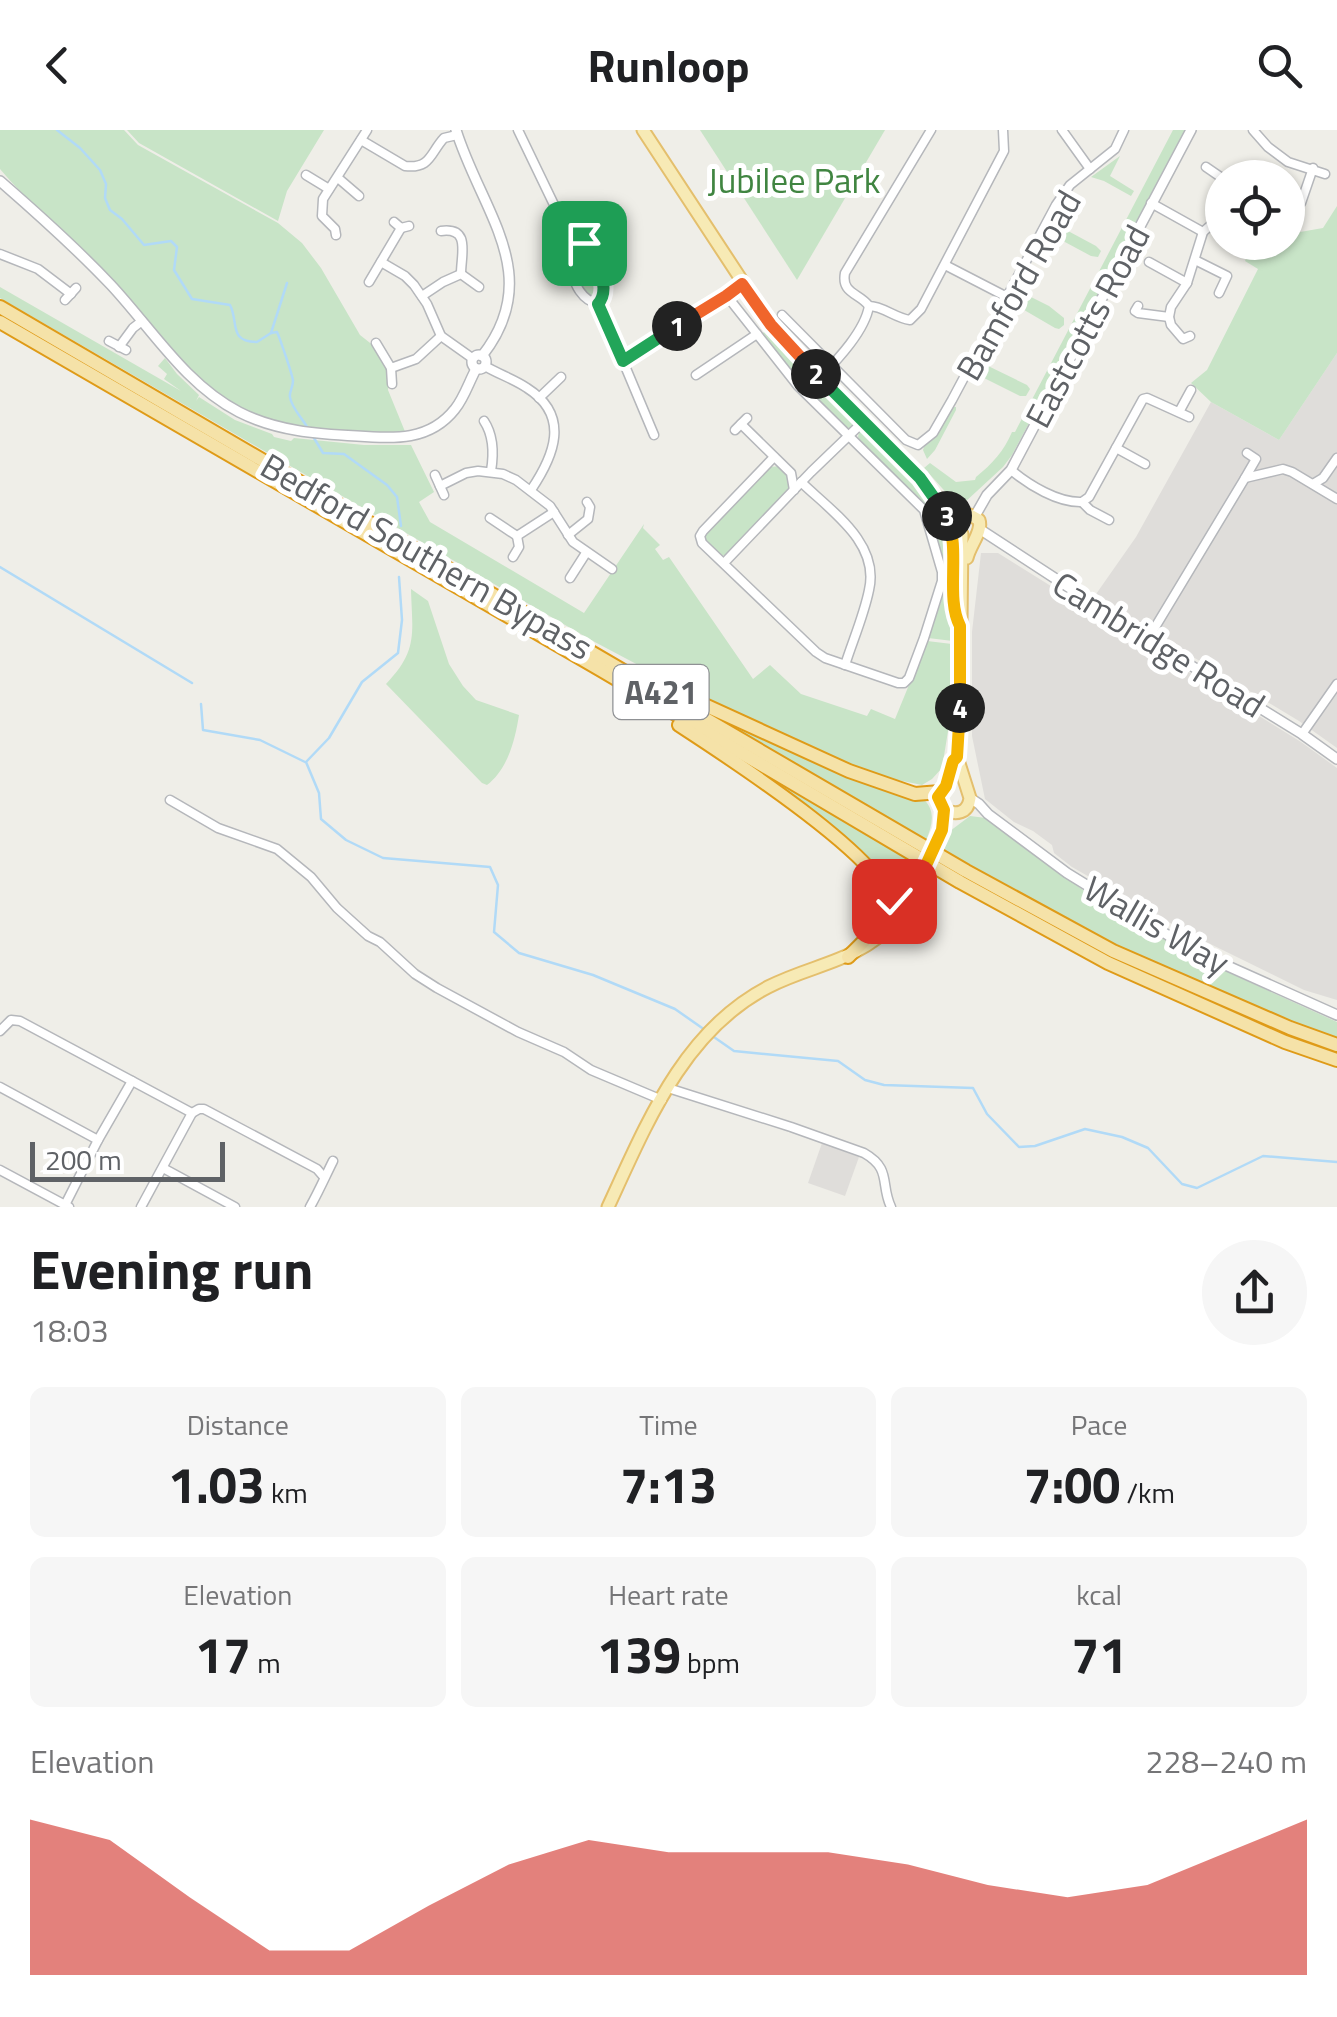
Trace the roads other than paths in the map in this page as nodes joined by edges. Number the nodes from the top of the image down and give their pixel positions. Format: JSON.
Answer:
{"nodes":[{"id":1,"x":366,"y":130,"type":"edge"},
{"id":2,"x":518,"y":130,"type":"edge"},
{"id":3,"x":643,"y":130,"type":"edge"},
{"id":4,"x":931,"y":130,"type":"edge"},
{"id":5,"x":1003,"y":130,"type":"edge"},
{"id":6,"x":1062,"y":130,"type":"edge"},
{"id":7,"x":1124,"y":130,"type":"edge"},
{"id":8,"x":1191,"y":130,"type":"edge"},
{"id":9,"x":1253,"y":130,"type":"edge"},
{"id":10,"x":457,"y":132,"type":"edge"},
{"id":11,"x":361,"y":140,"type":"junction"},
{"id":12,"x":1313,"y":168,"type":"junction"},
{"id":13,"x":1090,"y":170,"type":"junction"},
{"id":14,"x":1325,"y":174,"type":"dead end"},
{"id":15,"x":306,"y":175,"type":"dead end"},
{"id":16,"x":338,"y":178,"type":"junction"},
{"id":17,"x":0,"y":181,"type":"edge"},
{"id":18,"x":329,"y":189,"type":"junction"},
{"id":19,"x":1305,"y":191,"type":"edge"},
{"id":20,"x":359,"y":196,"type":"dead end"},
{"id":21,"x":1151,"y":203,"type":"junction"},
{"id":22,"x":401,"y":225,"type":"dead end"},
{"id":23,"x":338,"y":229,"type":"dead end"},
{"id":24,"x":440,"y":231,"type":"dead end"},
{"id":25,"x":1204,"y":232,"type":"joint"},
{"id":26,"x":571,"y":240,"type":"junction"},
{"id":27,"x":0,"y":254,"type":"edge"},
{"id":28,"x":1195,"y":260,"type":"junction"},
{"id":29,"x":381,"y":262,"type":"junction"},
{"id":30,"x":1149,"y":262,"type":"dead end"},
{"id":31,"x":945,"y":265,"type":"junction"},
{"id":32,"x":461,"y":274,"type":"junction"},
{"id":33,"x":368,"y":283,"type":"dead end"},
{"id":34,"x":1187,"y":283,"type":"junction"},
{"id":35,"x":742,"y":284,"type":"junction"},
{"id":36,"x":479,"y":287,"type":"dead end"},
{"id":37,"x":1218,"y":293,"type":"dead end"},
{"id":38,"x":71,"y":294,"type":"dead end"},
{"id":39,"x":422,"y":296,"type":"junction"},
{"id":40,"x":726,"y":296,"type":"junction"},
{"id":41,"x":1007,"y":298,"type":"junction"},
{"id":42,"x":598,"y":304,"type":"junction"},
{"id":43,"x":0,"y":306,"type":"edge"},
{"id":44,"x":869,"y":306,"type":"junction"},
{"id":45,"x":1138,"y":306,"type":"dead end"},
{"id":46,"x":782,"y":315,"type":"dead end"},
{"id":47,"x":1169,"y":317,"type":"junction"},
{"id":48,"x":142,"y":320,"type":"junction"},
{"id":49,"x":0,"y":322,"type":"edge"},
{"id":50,"x":757,"y":334,"type":"junction"},
{"id":51,"x":441,"y":336,"type":"junction"},
{"id":52,"x":109,"y":341,"type":"dead end"},
{"id":53,"x":1187,"y":341,"type":"dead end"},
{"id":54,"x":376,"y":343,"type":"dead end"},
{"id":55,"x":623,"y":361,"type":"junction"},
{"id":56,"x":479,"y":362,"type":"junction"},
{"id":57,"x":559,"y":366,"type":"dead end"},
{"id":58,"x":831,"y":366,"type":"junction"},
{"id":59,"x":391,"y":368,"type":"junction"},
{"id":60,"x":696,"y":375,"type":"dead end"},
{"id":61,"x":820,"y":378,"type":"junction"},
{"id":62,"x":392,"y":384,"type":"dead end"},
{"id":63,"x":1191,"y":390,"type":"dead end"},
{"id":64,"x":539,"y":398,"type":"junction"},
{"id":65,"x":1179,"y":412,"type":"junction"},
{"id":66,"x":1189,"y":417,"type":"dead end"},
{"id":67,"x":864,"y":421,"type":"junction"},
{"id":68,"x":741,"y":424,"type":"dead end"},
{"id":69,"x":489,"y":425,"type":"dead end"},
{"id":70,"x":654,"y":435,"type":"dead end"},
{"id":71,"x":850,"y":436,"type":"junction"},
{"id":72,"x":1116,"y":448,"type":"junction"},
{"id":73,"x":1247,"y":453,"type":"dead end"},
{"id":74,"x":774,"y":457,"type":"junction"},
{"id":75,"x":1337,"y":458,"type":"edge"},
{"id":76,"x":1144,"y":464,"type":"dead end"},
{"id":77,"x":1011,"y":470,"type":"junction"},
{"id":78,"x":491,"y":471,"type":"junction"},
{"id":79,"x":811,"y":472,"type":"junction"},
{"id":80,"x":792,"y":473,"type":"junction"},
{"id":81,"x":434,"y":475,"type":"dead end"},
{"id":82,"x":1244,"y":478,"type":"junction"},
{"id":83,"x":802,"y":482,"type":"junction"},
{"id":84,"x":1313,"y":484,"type":"junction"},
{"id":85,"x":531,"y":490,"type":"junction"},
{"id":86,"x":794,"y":490,"type":"junction"},
{"id":87,"x":936,"y":498,"type":"junction"},
{"id":88,"x":1337,"y":499,"type":"edge"},
{"id":89,"x":601,"y":501,"type":"dead end"},
{"id":90,"x":1082,"y":502,"type":"junction"},
{"id":91,"x":554,"y":512,"type":"junction"},
{"id":92,"x":975,"y":516,"type":"junction"},
{"id":93,"x":490,"y":518,"type":"dead end"},
{"id":94,"x":1110,"y":520,"type":"dead end"},
{"id":95,"x":961,"y":528,"type":"junction"},
{"id":96,"x":978,"y":532,"type":"junction"},
{"id":97,"x":568,"y":535,"type":"junction"},
{"id":98,"x":518,"y":536,"type":"junction"},
{"id":99,"x":586,"y":552,"type":"junction"},
{"id":100,"x":514,"y":557,"type":"dead end"},
{"id":101,"x":724,"y":563,"type":"junction"},
{"id":102,"x":963,"y":564,"type":"junction"},
{"id":103,"x":612,"y":569,"type":"dead end"},
{"id":104,"x":570,"y":578,"type":"dead end"},
{"id":105,"x":960,"y":626,"type":"junction"},
{"id":106,"x":1148,"y":639,"type":"junction"},
{"id":107,"x":604,"y":665,"type":"junction"},
{"id":108,"x":845,"y":665,"type":"junction"},
{"id":109,"x":1337,"y":684,"type":"edge"},
{"id":110,"x":1302,"y":734,"type":"junction"},
{"id":111,"x":957,"y":757,"type":"junction"},
{"id":112,"x":1337,"y":759,"type":"edge"},
{"id":113,"x":943,"y":789,"type":"junction"},
{"id":114,"x":968,"y":793,"type":"junction"},
{"id":115,"x":170,"y":800,"type":"dead end"},
{"id":116,"x":944,"y":810,"type":"junction"},
{"id":117,"x":960,"y":813,"type":"junction"},
{"id":118,"x":988,"y":814,"type":"junction"},
{"id":119,"x":942,"y":830,"type":"junction"},
{"id":120,"x":852,"y":853,"type":"junction"},
{"id":121,"x":912,"y":896,"type":"junction"},
{"id":122,"x":892,"y":905,"type":"junction"},
{"id":123,"x":896,"y":921,"type":"junction"},
{"id":124,"x":848,"y":957,"type":"junction"},
{"id":125,"x":1337,"y":1015,"type":"edge"},
{"id":126,"x":0,"y":1030,"type":"edge"},
{"id":127,"x":1337,"y":1046,"type":"edge"},
{"id":128,"x":1337,"y":1060,"type":"edge"},
{"id":129,"x":132,"y":1081,"type":"junction"},
{"id":130,"x":0,"y":1086,"type":"edge"},
{"id":131,"x":668,"y":1088,"type":"junction"},
{"id":132,"x":662,"y":1100,"type":"junction"},
{"id":133,"x":192,"y":1113,"type":"junction"},
{"id":134,"x":98,"y":1140,"type":"junction"},
{"id":135,"x":333,"y":1162,"type":"dead end"},
{"id":136,"x":162,"y":1168,"type":"junction"},
{"id":137,"x":0,"y":1170,"type":"edge"},
{"id":138,"x":323,"y":1176,"type":"junction"},
{"id":139,"x":67,"y":1206,"type":"edge"},
{"id":140,"x":141,"y":1207,"type":"edge"},
{"id":141,"x":235,"y":1207,"type":"edge"},
{"id":142,"x":310,"y":1207,"type":"edge"},
{"id":143,"x":608,"y":1207,"type":"edge"},
{"id":144,"x":891,"y":1207,"type":"edge"}],
"edges":[{"from":1,"to":11,"type":"street"},
{"from":2,"to":26,"type":"street"},
{"from":3,"to":35,"type":"main road"},
{"from":4,"to":44,"type":"street"},
{"from":5,"to":31,"type":"street"},
{"from":6,"to":13,"type":"street"},
{"from":7,"to":13,"type":"street","name":"Bamford Road"},
{"from":8,"to":21,"type":"street","name":"Eastcotts Road"},
{"from":9,"to":12,"type":"street"},
{"from":10,"to":11,"type":"street"},
{"from":10,"to":56,"type":"street"},
{"from":11,"to":16,"type":"street"},
{"from":12,"to":14,"type":"street"},
{"from":12,"to":19,"type":"street"},
{"from":13,"to":41,"type":"street","name":"Bamford Road"},
{"from":15,"to":18,"type":"street"},
{"from":16,"to":18,"type":"street"},
{"from":16,"to":20,"type":"street"},
{"from":17,"to":48,"type":"street"},
{"from":18,"to":23,"type":"street"},
{"from":21,"to":25,"type":"street"},
{"from":21,"to":77,"type":"street","name":"Eastcotts Road"},
{"from":22,"to":29,"type":"street"},
{"from":24,"to":32,"type":"street"},
{"from":25,"to":28,"type":"street"},
{"from":26,"to":42,"type":"street"},
{"from":26,"to":42,"type":"street"},
{"from":27,"to":38,"type":"street"},
{"from":28,"to":34,"type":"street"},
{"from":28,"to":37,"type":"street"},
{"from":29,"to":33,"type":"street"},
{"from":29,"to":39,"type":"street"},
{"from":30,"to":34,"type":"street"},
{"from":31,"to":41,"type":"street"},
{"from":31,"to":44,"type":"street"},
{"from":32,"to":36,"type":"street"},
{"from":32,"to":39,"type":"street"},
{"from":34,"to":47,"type":"street"},
{"from":35,"to":40,"type":"street"},
{"from":35,"to":61,"type":"main road"},
{"from":39,"to":51,"type":"street"},
{"from":40,"to":50,"type":"street"},
{"from":40,"to":55,"type":"street"},
{"from":41,"to":58,"type":"street","name":"Bamford Road"},
{"from":42,"to":55,"type":"street"},
{"from":43,"to":107,"type":"highway","name":"Bedford Southern Bypass","number":"A421"},
{"from":44,"to":58,"type":"street"},
{"from":45,"to":47,"type":"street"},
{"from":46,"to":58,"type":"street"},
{"from":47,"to":53,"type":"street"},
{"from":48,"to":52,"type":"street"},
{"from":48,"to":56,"type":"street"},
{"from":49,"to":107,"type":"highway","name":"Bedford Southern Bypass","number":"A421"},
{"from":50,"to":60,"type":"street"},
{"from":50,"to":71,"type":"street"},
{"from":51,"to":56,"type":"street"},
{"from":51,"to":59,"type":"street"},
{"from":54,"to":59,"type":"street"},
{"from":55,"to":70,"type":"street"},
{"from":56,"to":64,"type":"street"},
{"from":57,"to":64,"type":"street"},
{"from":58,"to":61,"type":"street"},
{"from":59,"to":62,"type":"street"},
{"from":61,"to":67,"type":"main road"},
{"from":63,"to":65,"type":"street"},
{"from":64,"to":85,"type":"street"},
{"from":65,"to":66,"type":"street"},
{"from":65,"to":72,"type":"street"},
{"from":67,"to":71,"type":"street"},
{"from":67,"to":87,"type":"main road"},
{"from":68,"to":74,"type":"street"},
{"from":69,"to":78,"type":"street"},
{"from":71,"to":79,"type":"street"},
{"from":71,"to":108,"type":"street"},
{"from":72,"to":76,"type":"street"},
{"from":72,"to":90,"type":"street"},
{"from":73,"to":82,"type":"street"},
{"from":74,"to":80,"type":"street"},
{"from":74,"to":101,"type":"street"},
{"from":75,"to":84,"type":"street"},
{"from":77,"to":90,"type":"street"},
{"from":77,"to":92,"type":"street","name":"Eastcotts Road"},
{"from":78,"to":81,"type":"street"},
{"from":78,"to":85,"type":"street"},
{"from":79,"to":80,"type":"street"},
{"from":79,"to":83,"type":"street"},
{"from":80,"to":86,"type":"street"},
{"from":82,"to":84,"type":"street"},
{"from":82,"to":106,"type":"street"},
{"from":83,"to":86,"type":"street"},
{"from":83,"to":108,"type":"street"},
{"from":84,"to":88,"type":"street"},
{"from":85,"to":91,"type":"street"},
{"from":86,"to":101,"type":"street"},
{"from":87,"to":95,"type":"main road"},
{"from":87,"to":105,"type":"main road"},
{"from":89,"to":97,"type":"street"},
{"from":90,"to":94,"type":"street"},
{"from":91,"to":97,"type":"street"},
{"from":91,"to":98,"type":"street"},
{"from":92,"to":95,"type":"main road"},
{"from":92,"to":96,"type":"main road"},
{"from":93,"to":98,"type":"street"},
{"from":95,"to":96,"type":"main road"},
{"from":95,"to":102,"type":"main road"},
{"from":96,"to":102,"type":"main road"},
{"from":96,"to":106,"type":"street","name":"Cambridge Road"},
{"from":97,"to":99,"type":"street"},
{"from":98,"to":100,"type":"street"},
{"from":99,"to":103,"type":"street"},
{"from":99,"to":104,"type":"street"},
{"from":101,"to":108,"type":"street"},
{"from":102,"to":105,"type":"main road"},
{"from":105,"to":111,"type":"main road"},
{"from":106,"to":110,"type":"street","name":"Cambridge Road"},
{"from":107,"to":113,"type":"highway","number":"A421"},
{"from":107,"to":120,"type":"highway","number":"A421"},
{"from":107,"to":127,"type":"highway","name":"Bedford Southern Bypass","number":"A421"},
{"from":107,"to":128,"type":"highway","name":"Bedford Southern Bypass","number":"A421"},
{"from":109,"to":110,"type":"street"},
{"from":110,"to":112,"type":"street","name":"Cambridge Road"},
{"from":111,"to":113,"type":"main road"},
{"from":111,"to":114,"type":"main road"},
{"from":113,"to":114,"type":"main road"},
{"from":113,"to":116,"type":"main road"},
{"from":114,"to":117,"type":"main road"},
{"from":114,"to":118,"type":"street","name":"Wallis Way"},
{"from":115,"to":132,"type":"street"},
{"from":116,"to":117,"type":"main road"},
{"from":116,"to":119,"type":"main road"},
{"from":117,"to":118,"type":"street"},
{"from":117,"to":119,"type":"main road"},
{"from":118,"to":125,"type":"street","name":"Wallis Way"},
{"from":119,"to":121,"type":"main road","bridge":true},
{"from":120,"to":122,"type":"highway","number":"A421"},
{"from":120,"to":124,"type":"highway","number":"A421"},
{"from":121,"to":122,"type":"main road"},
{"from":121,"to":123,"type":"main road"},
{"from":122,"to":123,"type":"main road"},
{"from":123,"to":124,"type":"main road"},
{"from":124,"to":131,"type":"main road"},
{"from":126,"to":129,"type":"street"},
{"from":129,"to":133,"type":"street"},
{"from":129,"to":134,"type":"street"},
{"from":130,"to":134,"type":"street"},
{"from":131,"to":132,"type":"main road"},
{"from":131,"to":144,"type":"street"},
{"from":132,"to":143,"type":"main road"},
{"from":133,"to":136,"type":"street"},
{"from":133,"to":138,"type":"street"},
{"from":134,"to":139,"type":"street"},
{"from":135,"to":138,"type":"street"},
{"from":136,"to":140,"type":"street"},
{"from":136,"to":141,"type":"street"},
{"from":137,"to":139,"type":"street"},
{"from":138,"to":142,"type":"street"}]}
